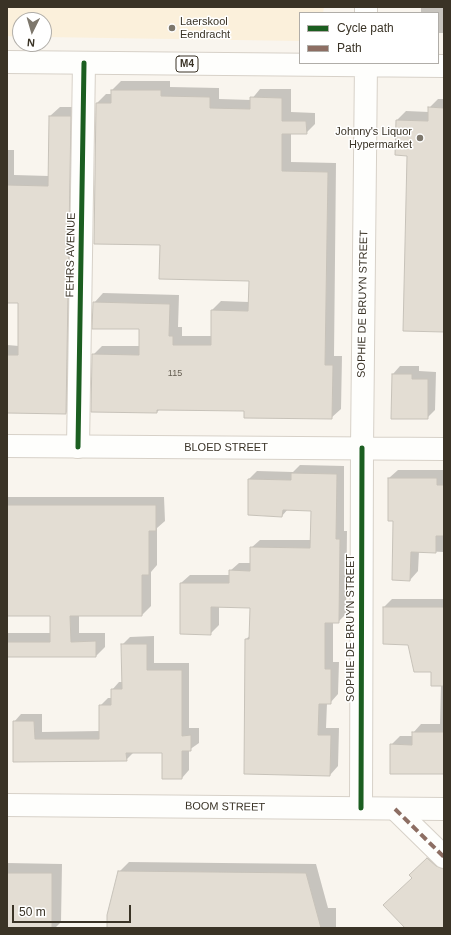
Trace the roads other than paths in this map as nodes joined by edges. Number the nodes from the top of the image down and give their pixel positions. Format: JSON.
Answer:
{"nodes":[{"id":1,"x":7,"y":62,"type":"edge"},
{"id":2,"x":84,"y":63,"type":"junction"},
{"id":3,"x":299,"y":64,"type":"edge"},
{"id":4,"x":366,"y":64,"type":"edge"},
{"id":5,"x":444,"y":66,"type":"edge"},
{"id":6,"x":7,"y":446,"type":"edge"},
{"id":7,"x":78,"y":447,"type":"junction"},
{"id":8,"x":362,"y":448,"type":"junction"},
{"id":9,"x":444,"y":449,"type":"edge"},
{"id":10,"x":7,"y":804,"type":"edge"},
{"id":11,"x":360,"y":808,"type":"junction"},
{"id":12,"x":395,"y":809,"type":"junction"},
{"id":13,"x":444,"y":809,"type":"edge"},
{"id":14,"x":444,"y":857,"type":"edge"}],
"edges":[{"from":1,"to":2,"type":"main road","number":"M4"},
{"from":2,"to":3,"type":"main road","number":"M4"},
{"from":2,"to":7,"type":"main road","name":"FEHRS AVENUE"},
{"from":4,"to":5,"type":"main road","number":"M4"},
{"from":4,"to":8,"type":"main road","name":"SOPHIE DE BRUYN STREET"},
{"from":6,"to":7,"type":"main road","name":"BLOED STREET"},
{"from":7,"to":8,"type":"main road","name":"BLOED STREET"},
{"from":8,"to":9,"type":"main road","name":"BLOED STREET"},
{"from":8,"to":11,"type":"main road","name":"SOPHIE DE BRUYN STREET"},
{"from":10,"to":11,"type":"main road","name":"BOOM STREET"},
{"from":11,"to":12,"type":"main road","name":"BOOM STREET"},
{"from":12,"to":13,"type":"main road","name":"BOOM STREET"},
{"from":12,"to":14,"type":"main road"}]}
